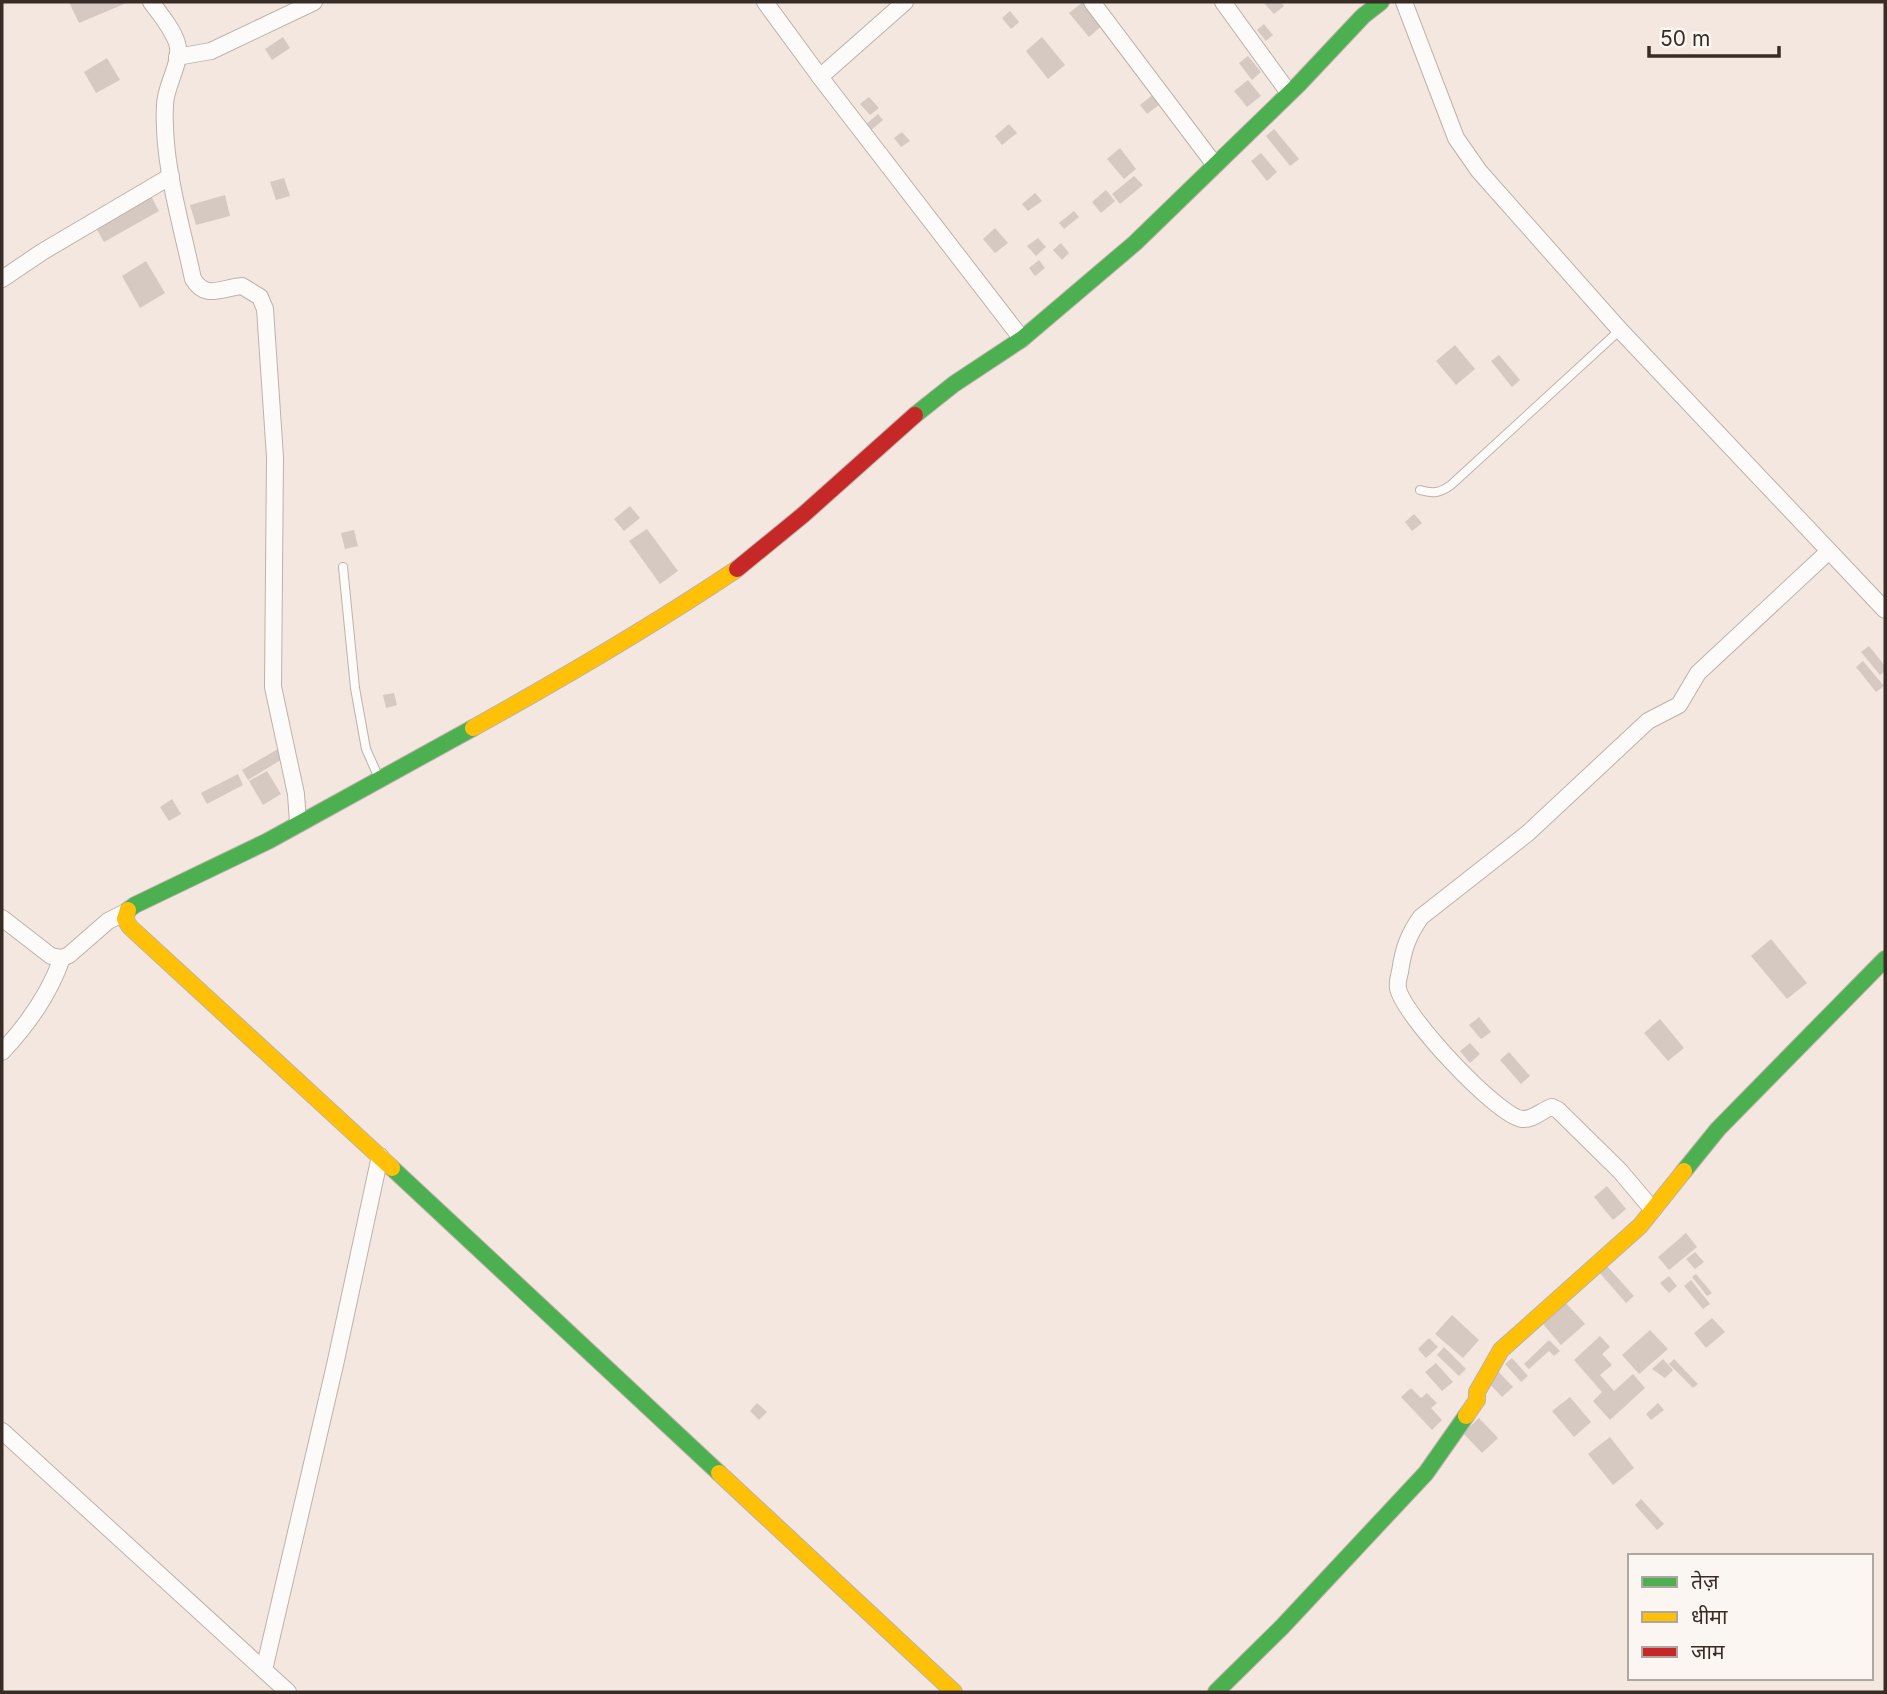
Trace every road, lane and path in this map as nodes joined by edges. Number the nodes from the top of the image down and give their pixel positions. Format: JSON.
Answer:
{"nodes":[{"id":1,"x":151,"y":2,"type":"edge"},
{"id":2,"x":314,"y":2,"type":"edge"},
{"id":3,"x":765,"y":2,"type":"edge"},
{"id":4,"x":905,"y":2,"type":"edge"},
{"id":5,"x":1091,"y":2,"type":"edge"},
{"id":6,"x":1223,"y":2,"type":"edge"},
{"id":7,"x":1381,"y":2,"type":"edge"},
{"id":8,"x":1405,"y":2,"type":"edge"},
{"id":9,"x":177,"y":57,"type":"junction"},
{"id":10,"x":820,"y":76,"type":"junction"},
{"id":11,"x":1289,"y":93,"type":"junction"},
{"id":12,"x":1214,"y":165,"type":"junction"},
{"id":13,"x":171,"y":176,"type":"junction"},
{"id":14,"x":2,"y":279,"type":"edge"},
{"id":15,"x":1620,"y":330,"type":"junction"},
{"id":16,"x":1022,"y":339,"type":"junction"},
{"id":17,"x":1420,"y":491,"type":"dead end"},
{"id":18,"x":1828,"y":552,"type":"junction"},
{"id":19,"x":343,"y":567,"type":"dead end"},
{"id":20,"x":1885,"y":610,"type":"edge"},
{"id":21,"x":380,"y":779,"type":"junction"},
{"id":22,"x":298,"y":823,"type":"junction"},
{"id":23,"x":126,"y":912,"type":"junction"},
{"id":24,"x":2,"y":918,"type":"edge"},
{"id":25,"x":62,"y":958,"type":"junction"},
{"id":26,"x":1885,"y":960,"type":"edge"},
{"id":27,"x":2,"y":1052,"type":"edge"},
{"id":28,"x":380,"y":1156,"type":"junction"},
{"id":29,"x":1653,"y":1210,"type":"junction"},
{"id":30,"x":2,"y":1430,"type":"edge"},
{"id":31,"x":264,"y":1670,"type":"junction"},
{"id":32,"x":288,"y":1692,"type":"edge"},
{"id":33,"x":954,"y":1692,"type":"edge"},
{"id":34,"x":1216,"y":1692,"type":"edge"}],
"edges":[{"from":1,"to":9,"type":"street"},
{"from":2,"to":9,"type":"street"},
{"from":3,"to":10,"type":"street"},
{"from":4,"to":10,"type":"street"},
{"from":5,"to":12,"type":"street"},
{"from":6,"to":11,"type":"street"},
{"from":7,"to":11,"type":"street"},
{"from":8,"to":15,"type":"street"},
{"from":9,"to":13,"type":"street"},
{"from":10,"to":16,"type":"street"},
{"from":11,"to":12,"type":"street"},
{"from":12,"to":16,"type":"street"},
{"from":13,"to":14,"type":"street"},
{"from":13,"to":22,"type":"street"},
{"from":15,"to":17,"type":"lane"},
{"from":15,"to":18,"type":"street"},
{"from":16,"to":21,"type":"street"},
{"from":18,"to":20,"type":"street"},
{"from":18,"to":29,"type":"street"},
{"from":19,"to":21,"type":"lane"},
{"from":21,"to":22,"type":"street"},
{"from":22,"to":23,"type":"street"},
{"from":23,"to":25,"type":"street"},
{"from":23,"to":28,"type":"street"},
{"from":24,"to":25,"type":"street"},
{"from":25,"to":27,"type":"street"},
{"from":26,"to":29,"type":"street"},
{"from":28,"to":31,"type":"street"},
{"from":28,"to":33,"type":"street"},
{"from":29,"to":34,"type":"street"},
{"from":30,"to":31,"type":"street"},
{"from":31,"to":32,"type":"street"}]}
